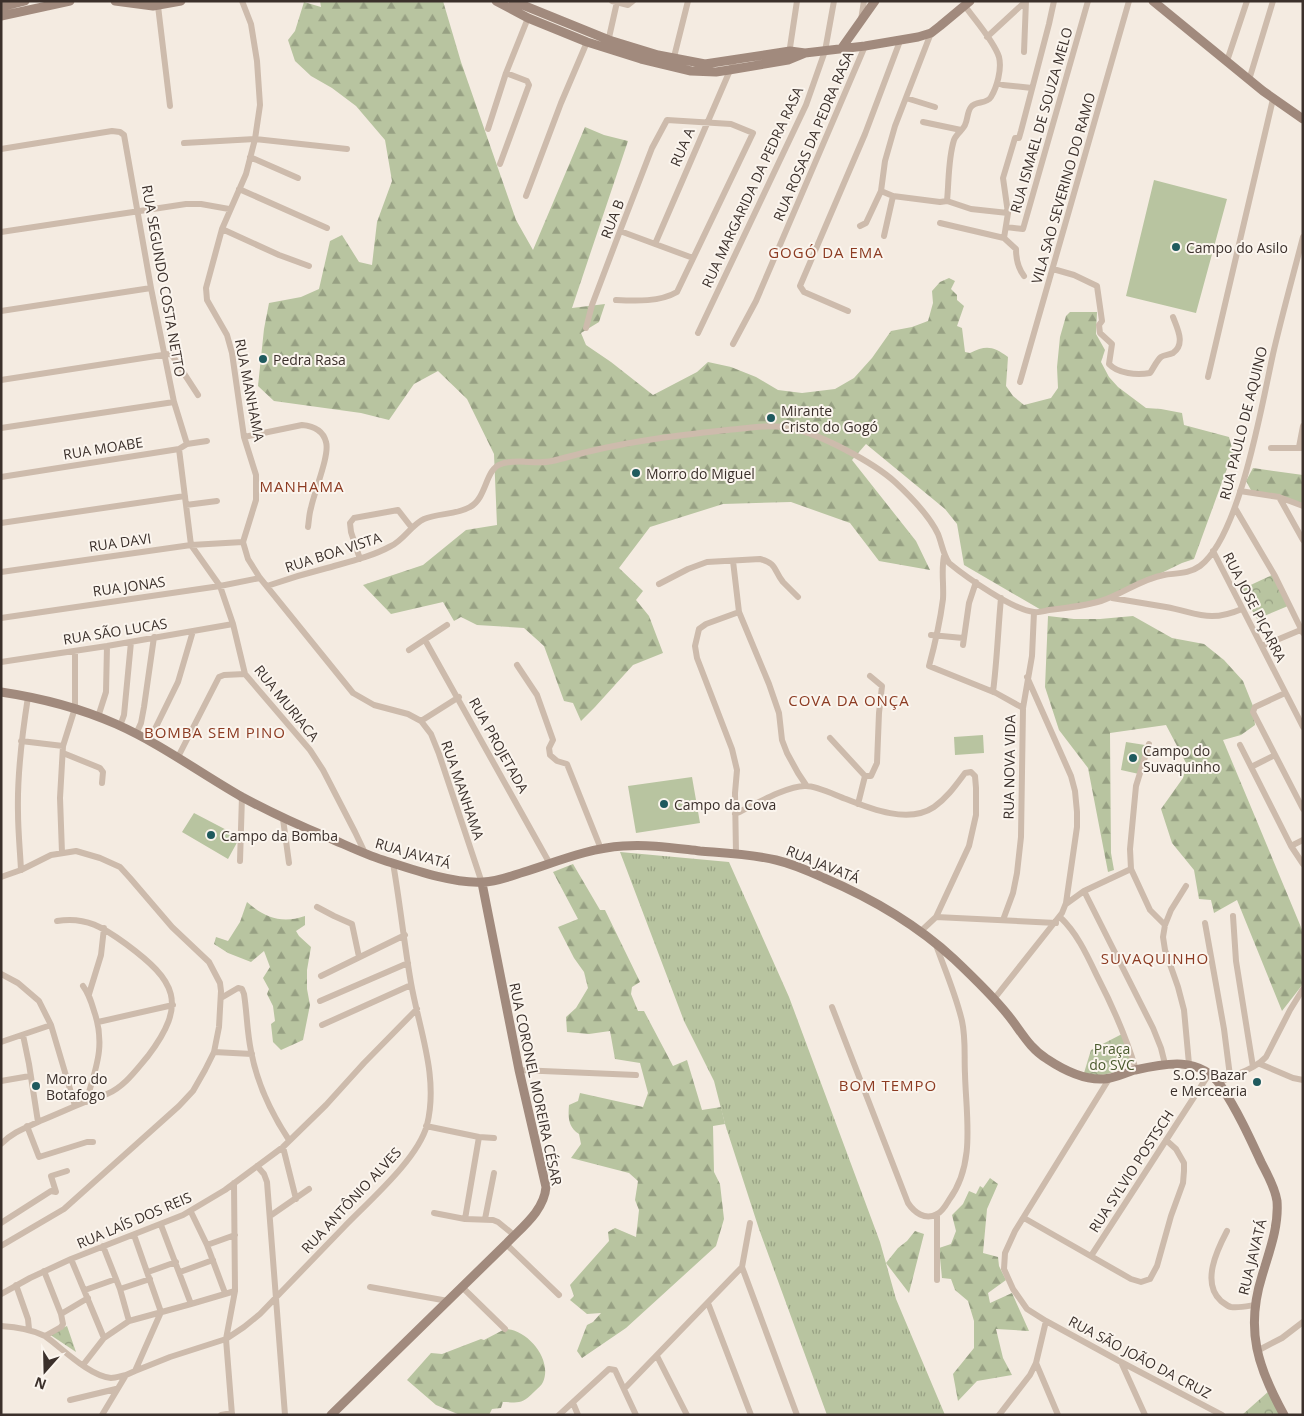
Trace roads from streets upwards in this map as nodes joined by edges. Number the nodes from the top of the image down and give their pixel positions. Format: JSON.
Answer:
{"nodes":[{"id":1,"x":25,"y":1,"type":"edge"},
{"id":2,"x":70,"y":1,"type":"edge"},
{"id":3,"x":115,"y":1,"type":"edge"},
{"id":4,"x":181,"y":1,"type":"edge"},
{"id":5,"x":242,"y":1,"type":"edge"},
{"id":6,"x":496,"y":1,"type":"edge"},
{"id":7,"x":513,"y":1,"type":"edge"},
{"id":8,"x":688,"y":1,"type":"edge"},
{"id":9,"x":797,"y":1,"type":"edge"},
{"id":10,"x":834,"y":1,"type":"edge"},
{"id":11,"x":864,"y":1,"type":"edge"},
{"id":12,"x":875,"y":1,"type":"edge"},
{"id":13,"x":1026,"y":1,"type":"edge"},
{"id":14,"x":1054,"y":1,"type":"edge"},
{"id":15,"x":1088,"y":1,"type":"edge"},
{"id":16,"x":1129,"y":1,"type":"edge"},
{"id":17,"x":1153,"y":1,"type":"edge"},
{"id":18,"x":1273,"y":1,"type":"edge"},
{"id":19,"x":614,"y":2,"type":"edge"},
{"id":20,"x":1246,"y":2,"type":"edge"},
{"id":21,"x":630,"y":3,"type":"edge"},
{"id":22,"x":967,"y":4,"type":"edge"},
{"id":23,"x":158,"y":6,"type":"junction"},
{"id":24,"x":1,"y":7,"type":"edge"},
{"id":25,"x":1,"y":16,"type":"edge"},
{"id":26,"x":528,"y":18,"type":"junction"},
{"id":27,"x":860,"y":24,"type":"junction"},
{"id":28,"x":931,"y":33,"type":"junction"},
{"id":29,"x":987,"y":36,"type":"junction"},
{"id":30,"x":900,"y":41,"type":"junction"},
{"id":31,"x":587,"y":42,"type":"junction"},
{"id":32,"x":608,"y":44,"type":"junction"},
{"id":33,"x":865,"y":46,"type":"junction"},
{"id":34,"x":840,"y":49,"type":"junction"},
{"id":35,"x":790,"y":51,"type":"junction"},
{"id":36,"x":825,"y":51,"type":"junction"},
{"id":37,"x":1024,"y":52,"type":"dead end"},
{"id":38,"x":805,"y":53,"type":"junction"},
{"id":39,"x":734,"y":60,"type":"junction"},
{"id":40,"x":788,"y":60,"type":"junction"},
{"id":41,"x":1227,"y":61,"type":"junction"},
{"id":42,"x":673,"y":63,"type":"junction"},
{"id":43,"x":729,"y":70,"type":"junction"},
{"id":44,"x":506,"y":72,"type":"junction"},
{"id":45,"x":1249,"y":80,"type":"junction"},
{"id":46,"x":997,"y":82,"type":"junction"},
{"id":47,"x":1032,"y":88,"type":"junction"},
{"id":48,"x":906,"y":98,"type":"junction"},
{"id":49,"x":1273,"y":99,"type":"junction"},
{"id":50,"x":170,"y":106,"type":"dead end"},
{"id":51,"x":935,"y":106,"type":"dead end"},
{"id":52,"x":1303,"y":119,"type":"edge"},
{"id":53,"x":923,"y":122,"type":"dead end"},
{"id":54,"x":706,"y":123,"type":"junction"},
{"id":55,"x":488,"y":129,"type":"dead end"},
{"id":56,"x":961,"y":130,"type":"junction"},
{"id":57,"x":256,"y":139,"type":"junction"},
{"id":58,"x":184,"y":143,"type":"dead end"},
{"id":59,"x":347,"y":149,"type":"dead end"},
{"id":60,"x":1,"y":150,"type":"edge"},
{"id":61,"x":250,"y":157,"type":"junction"},
{"id":62,"x":500,"y":164,"type":"dead end"},
{"id":63,"x":298,"y":178,"type":"dead end"},
{"id":64,"x":239,"y":189,"type":"junction"},
{"id":65,"x":881,"y":191,"type":"junction"},
{"id":66,"x":526,"y":196,"type":"dead end"},
{"id":67,"x":893,"y":196,"type":"junction"},
{"id":68,"x":947,"y":201,"type":"junction"},
{"id":69,"x":229,"y":209,"type":"junction"},
{"id":70,"x":139,"y":212,"type":"junction"},
{"id":71,"x":1008,"y":213,"type":"junction"},
{"id":72,"x":940,"y":223,"type":"dead end"},
{"id":73,"x":860,"y":226,"type":"dead end"},
{"id":74,"x":1006,"y":227,"type":"junction"},
{"id":75,"x":327,"y":228,"type":"dead end"},
{"id":76,"x":222,"y":229,"type":"junction"},
{"id":77,"x":620,"y":231,"type":"junction"},
{"id":78,"x":1,"y":232,"type":"edge"},
{"id":79,"x":884,"y":236,"type":"dead end"},
{"id":80,"x":1303,"y":237,"type":"edge"},
{"id":81,"x":1004,"y":238,"type":"junction"},
{"id":82,"x":655,"y":244,"type":"junction"},
{"id":83,"x":693,"y":258,"type":"junction"},
{"id":84,"x":309,"y":266,"type":"dead end"},
{"id":85,"x":1053,"y":269,"type":"junction"},
{"id":86,"x":1024,"y":276,"type":"dead end"},
{"id":87,"x":150,"y":288,"type":"junction"},
{"id":88,"x":616,"y":300,"type":"dead end"},
{"id":89,"x":1,"y":311,"type":"edge"},
{"id":90,"x":848,"y":311,"type":"dead end"},
{"id":91,"x":1173,"y":317,"type":"dead end"},
{"id":92,"x":586,"y":328,"type":"dead end"},
{"id":93,"x":698,"y":333,"type":"dead end"},
{"id":94,"x":733,"y":344,"type":"dead end"},
{"id":95,"x":164,"y":355,"type":"junction"},
{"id":96,"x":1208,"y":376,"type":"dead end"},
{"id":97,"x":1,"y":380,"type":"edge"},
{"id":98,"x":1020,"y":382,"type":"dead end"},
{"id":99,"x":198,"y":395,"type":"dead end"},
{"id":100,"x":174,"y":402,"type":"junction"},
{"id":101,"x":1303,"y":426,"type":"edge"},
{"id":102,"x":1,"y":428,"type":"edge"},
{"id":103,"x":244,"y":437,"type":"junction"},
{"id":104,"x":207,"y":441,"type":"dead end"},
{"id":105,"x":186,"y":444,"type":"junction"},
{"id":106,"x":1271,"y":448,"type":"dead end"},
{"id":107,"x":1301,"y":448,"type":"edge"},
{"id":108,"x":179,"y":449,"type":"junction"},
{"id":109,"x":1,"y":477,"type":"edge"},
{"id":110,"x":1240,"y":490,"type":"junction"},
{"id":111,"x":185,"y":496,"type":"junction"},
{"id":112,"x":1279,"y":497,"type":"junction"},
{"id":113,"x":217,"y":501,"type":"dead end"},
{"id":114,"x":186,"y":505,"type":"junction"},
{"id":115,"x":1303,"y":506,"type":"edge"},
{"id":116,"x":1235,"y":508,"type":"junction"},
{"id":117,"x":1,"y":523,"type":"edge"},
{"id":118,"x":308,"y":527,"type":"dead end"},
{"id":119,"x":412,"y":528,"type":"junction"},
{"id":120,"x":1303,"y":540,"type":"edge"},
{"id":121,"x":243,"y":542,"type":"junction"},
{"id":122,"x":191,"y":545,"type":"junction"},
{"id":123,"x":1213,"y":551,"type":"junction"},
{"id":124,"x":944,"y":556,"type":"junction"},
{"id":125,"x":360,"y":559,"type":"junction"},
{"id":126,"x":733,"y":561,"type":"junction"},
{"id":127,"x":1,"y":572,"type":"edge"},
{"id":128,"x":260,"y":578,"type":"junction"},
{"id":129,"x":976,"y":582,"type":"junction"},
{"id":130,"x":659,"y":584,"type":"dead end"},
{"id":131,"x":220,"y":586,"type":"junction"},
{"id":132,"x":267,"y":586,"type":"junction"},
{"id":133,"x":798,"y":597,"type":"dead end"},
{"id":134,"x":1001,"y":598,"type":"junction"},
{"id":135,"x":1112,"y":598,"type":"junction"},
{"id":136,"x":1242,"y":609,"type":"junction"},
{"id":137,"x":738,"y":612,"type":"junction"},
{"id":138,"x":1034,"y":612,"type":"junction"},
{"id":139,"x":1,"y":618,"type":"edge"},
{"id":140,"x":232,"y":624,"type":"junction"},
{"id":141,"x":447,"y":625,"type":"dead end"},
{"id":142,"x":193,"y":631,"type":"junction"},
{"id":143,"x":1302,"y":631,"type":"edge"},
{"id":144,"x":934,"y":636,"type":"junction"},
{"id":145,"x":154,"y":637,"type":"junction"},
{"id":146,"x":963,"y":638,"type":"junction"},
{"id":147,"x":425,"y":640,"type":"junction"},
{"id":148,"x":131,"y":642,"type":"junction"},
{"id":149,"x":963,"y":645,"type":"dead end"},
{"id":150,"x":107,"y":646,"type":"junction"},
{"id":151,"x":1262,"y":646,"type":"junction"},
{"id":152,"x":409,"y":650,"type":"dead end"},
{"id":153,"x":75,"y":651,"type":"junction"},
{"id":154,"x":1,"y":662,"type":"edge"},
{"id":155,"x":518,"y":666,"type":"dead end"},
{"id":156,"x":246,"y":674,"type":"junction"},
{"id":157,"x":870,"y":676,"type":"dead end"},
{"id":158,"x":1027,"y":677,"type":"junction"},
{"id":159,"x":1,"y":692,"type":"edge"},
{"id":160,"x":993,"y":692,"type":"junction"},
{"id":161,"x":1285,"y":693,"type":"junction"},
{"id":162,"x":28,"y":697,"type":"junction"},
{"id":163,"x":459,"y":697,"type":"junction"},
{"id":164,"x":75,"y":708,"type":"junction"},
{"id":165,"x":1023,"y":708,"type":"junction"},
{"id":166,"x":98,"y":716,"type":"junction"},
{"id":167,"x":421,"y":721,"type":"junction"},
{"id":168,"x":120,"y":726,"type":"junction"},
{"id":169,"x":1303,"y":727,"type":"edge"},
{"id":170,"x":136,"y":734,"type":"junction"},
{"id":171,"x":830,"y":738,"type":"dead end"},
{"id":172,"x":21,"y":741,"type":"junction"},
{"id":173,"x":149,"y":741,"type":"junction"},
{"id":174,"x":1149,"y":744,"type":"dead end"},
{"id":175,"x":1240,"y":745,"type":"dead end"},
{"id":176,"x":63,"y":750,"type":"junction"},
{"id":177,"x":1275,"y":755,"type":"junction"},
{"id":178,"x":178,"y":757,"type":"junction"},
{"id":179,"x":1250,"y":766,"type":"junction"},
{"id":180,"x":865,"y":776,"type":"junction"},
{"id":181,"x":102,"y":783,"type":"dead end"},
{"id":182,"x":806,"y":786,"type":"junction"},
{"id":183,"x":242,"y":796,"type":"junction"},
{"id":184,"x":858,"y":804,"type":"junction"},
{"id":185,"x":1303,"y":809,"type":"edge"},
{"id":186,"x":735,"y":814,"type":"junction"},
{"id":187,"x":283,"y":819,"type":"junction"},
{"id":188,"x":1303,"y":840,"type":"edge"},
{"id":189,"x":1291,"y":846,"type":"junction"},
{"id":190,"x":601,"y":849,"type":"junction"},
{"id":191,"x":62,"y":853,"type":"junction"},
{"id":192,"x":364,"y":853,"type":"junction"},
{"id":193,"x":736,"y":854,"type":"junction"},
{"id":194,"x":240,"y":860,"type":"dead end"},
{"id":195,"x":289,"y":863,"type":"dead end"},
{"id":196,"x":392,"y":863,"type":"junction"},
{"id":197,"x":550,"y":864,"type":"junction"},
{"id":198,"x":1303,"y":864,"type":"edge"},
{"id":199,"x":21,"y":870,"type":"junction"},
{"id":200,"x":1131,"y":870,"type":"junction"},
{"id":201,"x":1,"y":877,"type":"edge"},
{"id":202,"x":482,"y":883,"type":"junction"},
{"id":203,"x":1186,"y":886,"type":"dead end"},
{"id":204,"x":1084,"y":891,"type":"junction"},
{"id":205,"x":1066,"y":904,"type":"junction"},
{"id":206,"x":317,"y":906,"type":"dead end"},
{"id":207,"x":1233,"y":916,"type":"dead end"},
{"id":208,"x":936,"y":917,"type":"junction"},
{"id":209,"x":1003,"y":920,"type":"junction"},
{"id":210,"x":1058,"y":920,"type":"junction"},
{"id":211,"x":57,"y":921,"type":"dead end"},
{"id":212,"x":1205,"y":923,"type":"dead end"},
{"id":213,"x":1165,"y":925,"type":"junction"},
{"id":214,"x":104,"y":928,"type":"junction"},
{"id":215,"x":920,"y":932,"type":"junction"},
{"id":216,"x":404,"y":935,"type":"junction"},
{"id":217,"x":936,"y":945,"type":"junction"},
{"id":218,"x":358,"y":957,"type":"junction"},
{"id":219,"x":408,"y":963,"type":"junction"},
{"id":220,"x":1,"y":974,"type":"edge"},
{"id":221,"x":321,"y":976,"type":"dead end"},
{"id":222,"x":411,"y":985,"type":"junction"},
{"id":223,"x":83,"y":986,"type":"dead end"},
{"id":224,"x":1303,"y":989,"type":"edge"},
{"id":225,"x":89,"y":994,"type":"junction"},
{"id":226,"x":221,"y":998,"type":"junction"},
{"id":227,"x":1300,"y":998,"type":"edge"},
{"id":228,"x":994,"y":999,"type":"junction"},
{"id":229,"x":320,"y":1001,"type":"dead end"},
{"id":230,"x":173,"y":1005,"type":"junction"},
{"id":231,"x":832,"y":1007,"type":"dead end"},
{"id":232,"x":418,"y":1009,"type":"junction"},
{"id":233,"x":98,"y":1022,"type":"junction"},
{"id":234,"x":50,"y":1025,"type":"junction"},
{"id":235,"x":322,"y":1025,"type":"dead end"},
{"id":236,"x":23,"y":1035,"type":"junction"},
{"id":237,"x":1,"y":1042,"type":"edge"},
{"id":238,"x":214,"y":1052,"type":"junction"},
{"id":239,"x":252,"y":1054,"type":"junction"},
{"id":240,"x":1165,"y":1064,"type":"junction"},
{"id":241,"x":1189,"y":1064,"type":"junction"},
{"id":242,"x":1260,"y":1064,"type":"junction"},
{"id":243,"x":1253,"y":1067,"type":"junction"},
{"id":244,"x":519,"y":1070,"type":"junction"},
{"id":245,"x":1136,"y":1070,"type":"junction"},
{"id":246,"x":1209,"y":1074,"type":"junction"},
{"id":247,"x":636,"y":1075,"type":"dead end"},
{"id":248,"x":30,"y":1076,"type":"junction"},
{"id":249,"x":1230,"y":1076,"type":"junction"},
{"id":250,"x":1109,"y":1079,"type":"junction"},
{"id":251,"x":1303,"y":1080,"type":"edge"},
{"id":252,"x":1,"y":1081,"type":"edge"},
{"id":253,"x":1219,"y":1083,"type":"junction"},
{"id":254,"x":86,"y":1102,"type":"junction"},
{"id":255,"x":75,"y":1106,"type":"junction"},
{"id":256,"x":38,"y":1122,"type":"junction"},
{"id":257,"x":27,"y":1126,"type":"junction"},
{"id":258,"x":426,"y":1126,"type":"junction"},
{"id":259,"x":479,"y":1137,"type":"junction"},
{"id":260,"x":494,"y":1138,"type":"dead end"},
{"id":261,"x":289,"y":1140,"type":"junction"},
{"id":262,"x":1166,"y":1140,"type":"junction"},
{"id":263,"x":2,"y":1141,"type":"edge"},
{"id":264,"x":93,"y":1142,"type":"dead end"},
{"id":265,"x":284,"y":1146,"type":"junction"},
{"id":266,"x":257,"y":1166,"type":"junction"},
{"id":267,"x":67,"y":1171,"type":"dead end"},
{"id":268,"x":494,"y":1173,"type":"dead end"},
{"id":269,"x":234,"y":1183,"type":"junction"},
{"id":270,"x":309,"y":1189,"type":"dead end"},
{"id":271,"x":296,"y":1199,"type":"junction"},
{"id":272,"x":191,"y":1212,"type":"junction"},
{"id":273,"x":434,"y":1213,"type":"dead end"},
{"id":274,"x":937,"y":1214,"type":"junction"},
{"id":275,"x":270,"y":1216,"type":"junction"},
{"id":276,"x":1024,"y":1218,"type":"junction"},
{"id":277,"x":465,"y":1219,"type":"junction"},
{"id":278,"x":485,"y":1219,"type":"junction"},
{"id":279,"x":1,"y":1223,"type":"edge"},
{"id":280,"x":750,"y":1223,"type":"dead end"},
{"id":281,"x":161,"y":1225,"type":"junction"},
{"id":282,"x":1227,"y":1231,"type":"dead end"},
{"id":283,"x":134,"y":1235,"type":"junction"},
{"id":284,"x":234,"y":1235,"type":"junction"},
{"id":285,"x":514,"y":1236,"type":"junction"},
{"id":286,"x":506,"y":1244,"type":"junction"},
{"id":287,"x":207,"y":1245,"type":"junction"},
{"id":288,"x":1,"y":1246,"type":"edge"},
{"id":289,"x":103,"y":1246,"type":"junction"},
{"id":290,"x":1091,"y":1256,"type":"junction"},
{"id":291,"x":71,"y":1259,"type":"junction"},
{"id":292,"x":213,"y":1260,"type":"junction"},
{"id":293,"x":176,"y":1262,"type":"junction"},
{"id":294,"x":742,"y":1267,"type":"junction"},
{"id":295,"x":44,"y":1271,"type":"junction"},
{"id":296,"x":180,"y":1272,"type":"junction"},
{"id":297,"x":149,"y":1275,"type":"junction"},
{"id":298,"x":116,"y":1279,"type":"junction"},
{"id":299,"x":937,"y":1280,"type":"dead end"},
{"id":300,"x":16,"y":1285,"type":"junction"},
{"id":301,"x":370,"y":1287,"type":"dead end"},
{"id":302,"x":462,"y":1287,"type":"junction"},
{"id":303,"x":120,"y":1289,"type":"junction"},
{"id":304,"x":84,"y":1290,"type":"junction"},
{"id":305,"x":235,"y":1291,"type":"junction"},
{"id":306,"x":225,"y":1293,"type":"junction"},
{"id":307,"x":1,"y":1294,"type":"edge"},
{"id":308,"x":559,"y":1295,"type":"dead end"},
{"id":309,"x":276,"y":1297,"type":"junction"},
{"id":310,"x":88,"y":1298,"type":"junction"},
{"id":311,"x":448,"y":1301,"type":"junction"},
{"id":312,"x":708,"y":1303,"type":"junction"},
{"id":313,"x":191,"y":1304,"type":"junction"},
{"id":314,"x":1255,"y":1305,"type":"junction"},
{"id":315,"x":161,"y":1312,"type":"junction"},
{"id":316,"x":61,"y":1314,"type":"junction"},
{"id":317,"x":129,"y":1321,"type":"junction"},
{"id":318,"x":1046,"y":1321,"type":"junction"},
{"id":319,"x":1303,"y":1322,"type":"edge"},
{"id":320,"x":1,"y":1326,"type":"edge"},
{"id":321,"x":29,"y":1329,"type":"junction"},
{"id":322,"x":505,"y":1329,"type":"dead end"},
{"id":323,"x":45,"y":1336,"type":"junction"},
{"id":324,"x":104,"y":1338,"type":"junction"},
{"id":325,"x":226,"y":1339,"type":"junction"},
{"id":326,"x":1256,"y":1351,"type":"junction"},
{"id":327,"x":657,"y":1356,"type":"junction"},
{"id":328,"x":1121,"y":1362,"type":"junction"},
{"id":329,"x":1036,"y":1363,"type":"junction"},
{"id":330,"x":83,"y":1365,"type":"junction"},
{"id":331,"x":135,"y":1371,"type":"junction"},
{"id":332,"x":126,"y":1375,"type":"junction"},
{"id":333,"x":116,"y":1389,"type":"junction"},
{"id":334,"x":624,"y":1389,"type":"junction"},
{"id":335,"x":70,"y":1400,"type":"dead end"},
{"id":336,"x":573,"y":1403,"type":"junction"},
{"id":337,"x":232,"y":1414,"type":"edge"},
{"id":338,"x":102,"y":1415,"type":"edge"},
{"id":339,"x":221,"y":1415,"type":"edge"},
{"id":340,"x":285,"y":1415,"type":"edge"},
{"id":341,"x":331,"y":1415,"type":"edge"},
{"id":342,"x":559,"y":1415,"type":"edge"},
{"id":343,"x":578,"y":1415,"type":"edge"},
{"id":344,"x":636,"y":1415,"type":"edge"},
{"id":345,"x":687,"y":1415,"type":"edge"},
{"id":346,"x":751,"y":1415,"type":"edge"},
{"id":347,"x":796,"y":1415,"type":"edge"},
{"id":348,"x":999,"y":1415,"type":"edge"},
{"id":349,"x":1058,"y":1415,"type":"edge"},
{"id":350,"x":1144,"y":1415,"type":"edge"},
{"id":351,"x":1222,"y":1415,"type":"edge"},
{"id":352,"x":1284,"y":1415,"type":"edge"}],
"edges":[{"from":1,"to":24,"type":"street"},
{"from":2,"to":25,"type":"street"},
{"from":3,"to":23,"type":"street"},
{"from":4,"to":23,"type":"street"},
{"from":5,"to":57,"type":"street","name":"RUA MANHAMA"},
{"from":6,"to":26,"type":"street"},
{"from":7,"to":32,"type":"street"},
{"from":8,"to":42,"type":"street"},
{"from":9,"to":35,"type":"street"},
{"from":10,"to":36,"type":"street","name":"RUA MARGARIDA DA PEDRA RASA"},
{"from":11,"to":27,"type":"street"},
{"from":12,"to":27,"type":"street"},
{"from":13,"to":29,"type":"street"},
{"from":13,"to":37,"type":"street"},
{"from":14,"to":47,"type":"street"},
{"from":15,"to":74,"type":"street","name":"RUA ISMAEL DE SOUZA MELO"},
{"from":16,"to":85,"type":"street","name":"VILA SAO SEVERINO DO RAMO"},
{"from":17,"to":41,"type":"street"},
{"from":18,"to":45,"type":"street"},
{"from":19,"to":21,"type":"street"},
{"from":19,"to":32,"type":"street"},
{"from":20,"to":41,"type":"street"},
{"from":22,"to":28,"type":"street"},
{"from":22,"to":29,"type":"street"},
{"from":23,"to":50,"type":"street"},
{"from":26,"to":31,"type":"street"},
{"from":26,"to":44,"type":"street"},
{"from":27,"to":34,"type":"street"},
{"from":28,"to":30,"type":"street"},
{"from":28,"to":48,"type":"street"},
{"from":29,"to":46,"type":"street"},
{"from":30,"to":33,"type":"street"},
{"from":30,"to":90,"type":"street"},
{"from":31,"to":32,"type":"street"},
{"from":31,"to":66,"type":"street"},
{"from":32,"to":42,"type":"street"},
{"from":33,"to":34,"type":"street"},
{"from":33,"to":94,"type":"street","name":"RUA ROSAS DA PEDRA RASA"},
{"from":34,"to":36,"type":"street"},
{"from":35,"to":38,"type":"street"},
{"from":35,"to":39,"type":"street"},
{"from":35,"to":40,"type":"street"},
{"from":36,"to":38,"type":"street"},
{"from":36,"to":93,"type":"street","name":"RUA MARGARIDA DA PEDRA RASA"},
{"from":38,"to":40,"type":"street"},
{"from":39,"to":42,"type":"street"},
{"from":39,"to":43,"type":"street","name":"RUA A"},
{"from":40,"to":43,"type":"street"},
{"from":41,"to":45,"type":"street"},
{"from":42,"to":43,"type":"street"},
{"from":43,"to":54,"type":"street","name":"RUA A"},
{"from":44,"to":55,"type":"street"},
{"from":44,"to":62,"type":"street"},
{"from":45,"to":49,"type":"street"},
{"from":46,"to":47,"type":"street"},
{"from":46,"to":56,"type":"street"},
{"from":47,"to":71,"type":"street"},
{"from":48,"to":51,"type":"street"},
{"from":48,"to":65,"type":"street"},
{"from":49,"to":52,"type":"street"},
{"from":49,"to":96,"type":"street"},
{"from":53,"to":56,"type":"street"},
{"from":54,"to":77,"type":"street","name":"RUA B"},
{"from":54,"to":82,"type":"street","name":"RUA A"},
{"from":54,"to":83,"type":"street"},
{"from":56,"to":68,"type":"street"},
{"from":57,"to":58,"type":"street"},
{"from":57,"to":59,"type":"street"},
{"from":57,"to":61,"type":"street","name":"RUA MANHAMA"},
{"from":60,"to":70,"type":"street","name":"RUA SEGUNDO COSTA NETTO"},
{"from":61,"to":63,"type":"street"},
{"from":61,"to":64,"type":"street","name":"RUA MANHAMA"},
{"from":64,"to":69,"type":"street","name":"RUA MANHAMA"},
{"from":64,"to":75,"type":"street"},
{"from":65,"to":67,"type":"street"},
{"from":65,"to":73,"type":"street"},
{"from":67,"to":68,"type":"street"},
{"from":67,"to":79,"type":"street"},
{"from":68,"to":71,"type":"street"},
{"from":69,"to":70,"type":"street"},
{"from":69,"to":76,"type":"street","name":"RUA MANHAMA"},
{"from":70,"to":78,"type":"street"},
{"from":70,"to":87,"type":"street","name":"RUA SEGUNDO COSTA NETTO"},
{"from":71,"to":74,"type":"street"},
{"from":72,"to":81,"type":"street"},
{"from":74,"to":81,"type":"street"},
{"from":76,"to":84,"type":"street"},
{"from":76,"to":103,"type":"street","name":"RUA MANHAMA"},
{"from":77,"to":82,"type":"street"},
{"from":77,"to":92,"type":"street","name":"RUA B"},
{"from":80,"to":110,"type":"street","name":"RUA PAULO DE AQUINO"},
{"from":81,"to":86,"type":"street"},
{"from":82,"to":83,"type":"street"},
{"from":83,"to":88,"type":"street"},
{"from":85,"to":91,"type":"street"},
{"from":85,"to":98,"type":"street","name":"VILA SAO SEVERINO DO RAMO"},
{"from":87,"to":89,"type":"street"},
{"from":87,"to":95,"type":"street","name":"RUA SEGUNDO COSTA NETTO"},
{"from":95,"to":97,"type":"street"},
{"from":95,"to":99,"type":"street"},
{"from":95,"to":100,"type":"street","name":"RUA SEGUNDO COSTA NETTO"},
{"from":100,"to":102,"type":"street"},
{"from":100,"to":105,"type":"street","name":"RUA SEGUNDO COSTA NETTO"},
{"from":101,"to":107,"type":"street"},
{"from":103,"to":118,"type":"street"},
{"from":103,"to":121,"type":"street","name":"RUA MANHAMA"},
{"from":104,"to":105,"type":"street","name":"RUA MOABE"},
{"from":105,"to":108,"type":"street","name":"RUA MOABE"},
{"from":106,"to":107,"type":"street"},
{"from":108,"to":109,"type":"street","name":"RUA MOABE"},
{"from":108,"to":111,"type":"street","name":"RUA MURIACA"},
{"from":110,"to":112,"type":"street"},
{"from":110,"to":116,"type":"street","name":"RUA PAULO DE AQUINO"},
{"from":111,"to":114,"type":"street","name":"RUA MURIACA"},
{"from":111,"to":117,"type":"street"},
{"from":112,"to":115,"type":"street"},
{"from":112,"to":120,"type":"street"},
{"from":113,"to":114,"type":"street"},
{"from":114,"to":122,"type":"street","name":"RUA MURIACA"},
{"from":116,"to":123,"type":"street","name":"RUA PAULO DE AQUINO"},
{"from":116,"to":143,"type":"street"},
{"from":119,"to":124,"type":"street","name":"RUA BOA VISTA"},
{"from":119,"to":125,"type":"street","name":"RUA BOA VISTA"},
{"from":119,"to":125,"type":"street"},
{"from":121,"to":122,"type":"street","name":"RUA DAVI"},
{"from":121,"to":128,"type":"street"},
{"from":122,"to":127,"type":"street","name":"RUA DAVI"},
{"from":122,"to":131,"type":"street","name":"RUA MURIACA"},
{"from":123,"to":135,"type":"street","name":"RUA PAULO DE AQUINO"},
{"from":123,"to":136,"type":"street","name":"RUA JOSE PIÇARRA"},
{"from":124,"to":129,"type":"street","name":"RUA PAULO DE AQUINO"},
{"from":124,"to":144,"type":"street"},
{"from":125,"to":132,"type":"street","name":"RUA BOA VISTA"},
{"from":126,"to":130,"type":"street"},
{"from":126,"to":133,"type":"street"},
{"from":126,"to":137,"type":"street"},
{"from":128,"to":131,"type":"street","name":"RUA JONAS"},
{"from":128,"to":132,"type":"street"},
{"from":129,"to":134,"type":"street","name":"RUA PAULO DE AQUINO"},
{"from":129,"to":146,"type":"street"},
{"from":131,"to":139,"type":"street","name":"RUA JONAS"},
{"from":131,"to":140,"type":"street","name":"RUA MURIACA"},
{"from":132,"to":167,"type":"street"},
{"from":134,"to":138,"type":"street","name":"RUA PAULO DE AQUINO"},
{"from":134,"to":160,"type":"street"},
{"from":135,"to":136,"type":"street"},
{"from":135,"to":138,"type":"street","name":"RUA PAULO DE AQUINO"},
{"from":136,"to":151,"type":"street","name":"RUA JOSE PIÇARRA"},
{"from":137,"to":182,"type":"street"},
{"from":137,"to":186,"type":"street"},
{"from":138,"to":158,"type":"street","name":"RUA NOVA VIDA"},
{"from":140,"to":142,"type":"street","name":"RUA SÃO LUCAS"},
{"from":140,"to":156,"type":"street","name":"RUA MURIACA"},
{"from":141,"to":147,"type":"street"},
{"from":142,"to":145,"type":"street","name":"RUA SÃO LUCAS"},
{"from":142,"to":173,"type":"street"},
{"from":143,"to":151,"type":"street"},
{"from":144,"to":146,"type":"street"},
{"from":144,"to":160,"type":"street"},
{"from":145,"to":148,"type":"street","name":"RUA SÃO LUCAS"},
{"from":145,"to":170,"type":"street"},
{"from":146,"to":149,"type":"street"},
{"from":147,"to":152,"type":"street"},
{"from":147,"to":163,"type":"street","name":"RUA PROJETADA"},
{"from":148,"to":150,"type":"street","name":"RUA SÃO LUCAS"},
{"from":148,"to":168,"type":"street"},
{"from":150,"to":153,"type":"street","name":"RUA SÃO LUCAS"},
{"from":150,"to":166,"type":"street"},
{"from":151,"to":161,"type":"street","name":"RUA JOSE PIÇARRA"},
{"from":153,"to":154,"type":"street","name":"RUA SÃO LUCAS"},
{"from":153,"to":164,"type":"street"},
{"from":155,"to":190,"type":"street"},
{"from":156,"to":178,"type":"street"},
{"from":156,"to":192,"type":"street","name":"RUA MURIACA"},
{"from":157,"to":180,"type":"street"},
{"from":158,"to":165,"type":"street","name":"RUA NOVA VIDA"},
{"from":158,"to":205,"type":"street"},
{"from":159,"to":162,"type":"street","name":"RUA JAVATÁ"},
{"from":160,"to":165,"type":"street"},
{"from":161,"to":169,"type":"street","name":"RUA JOSE PIÇARRA"},
{"from":161,"to":177,"type":"street"},
{"from":162,"to":164,"type":"street","name":"RUA JAVATÁ"},
{"from":162,"to":172,"type":"street"},
{"from":163,"to":167,"type":"street"},
{"from":163,"to":197,"type":"street","name":"RUA PROJETADA"},
{"from":164,"to":166,"type":"street","name":"RUA JAVATÁ"},
{"from":164,"to":176,"type":"street"},
{"from":165,"to":209,"type":"street","name":"RUA NOVA VIDA"},
{"from":166,"to":168,"type":"street","name":"RUA JAVATÁ"},
{"from":167,"to":202,"type":"street","name":"RUA MANHAMA"},
{"from":168,"to":170,"type":"street","name":"RUA JAVATÁ"},
{"from":170,"to":173,"type":"street","name":"RUA JAVATÁ"},
{"from":171,"to":180,"type":"street"},
{"from":172,"to":176,"type":"street"},
{"from":172,"to":199,"type":"street"},
{"from":173,"to":178,"type":"street","name":"RUA JAVATÁ"},
{"from":174,"to":200,"type":"street"},
{"from":175,"to":179,"type":"street"},
{"from":176,"to":181,"type":"street"},
{"from":176,"to":191,"type":"street"},
{"from":177,"to":179,"type":"street"},
{"from":177,"to":185,"type":"street"},
{"from":178,"to":183,"type":"street","name":"RUA JAVATÁ"},
{"from":179,"to":189,"type":"street"},
{"from":180,"to":184,"type":"street"},
{"from":182,"to":184,"type":"street"},
{"from":182,"to":186,"type":"street"},
{"from":183,"to":187,"type":"street","name":"RUA JAVATÁ"},
{"from":183,"to":194,"type":"street"},
{"from":184,"to":208,"type":"street"},
{"from":186,"to":193,"type":"street"},
{"from":187,"to":192,"type":"street","name":"RUA JAVATÁ"},
{"from":187,"to":195,"type":"street"},
{"from":188,"to":189,"type":"street"},
{"from":189,"to":198,"type":"street"},
{"from":190,"to":193,"type":"street","name":"RUA JAVATÁ"},
{"from":190,"to":197,"type":"street","name":"RUA JAVATÁ"},
{"from":191,"to":199,"type":"street"},
{"from":191,"to":226,"type":"street"},
{"from":192,"to":196,"type":"street","name":"RUA JAVATÁ"},
{"from":193,"to":215,"type":"street","name":"RUA JAVATÁ"},
{"from":196,"to":202,"type":"street","name":"RUA JAVATÁ"},
{"from":196,"to":216,"type":"street","name":"RUA ANTÔNIO ALVES"},
{"from":197,"to":202,"type":"street","name":"RUA JAVATÁ"},
{"from":199,"to":201,"type":"street"},
{"from":200,"to":204,"type":"street"},
{"from":200,"to":213,"type":"street"},
{"from":202,"to":244,"type":"street","name":"RUA CORONEL MOREIRA CÉSAR"},
{"from":203,"to":213,"type":"street"},
{"from":204,"to":205,"type":"street"},
{"from":204,"to":240,"type":"street"},
{"from":205,"to":210,"type":"street"},
{"from":206,"to":218,"type":"street"},
{"from":207,"to":243,"type":"street"},
{"from":208,"to":209,"type":"street"},
{"from":208,"to":215,"type":"street"},
{"from":209,"to":210,"type":"street"},
{"from":210,"to":228,"type":"street"},
{"from":210,"to":245,"type":"street"},
{"from":211,"to":214,"type":"street"},
{"from":212,"to":249,"type":"street"},
{"from":213,"to":241,"type":"street"},
{"from":214,"to":225,"type":"street"},
{"from":214,"to":230,"type":"street"},
{"from":215,"to":217,"type":"street","name":"RUA JAVATÁ"},
{"from":216,"to":218,"type":"street"},
{"from":216,"to":219,"type":"street","name":"RUA ANTÔNIO ALVES"},
{"from":217,"to":228,"type":"street","name":"RUA JAVATÁ"},
{"from":217,"to":274,"type":"street"},
{"from":218,"to":221,"type":"street"},
{"from":219,"to":222,"type":"street","name":"RUA ANTÔNIO ALVES"},
{"from":219,"to":229,"type":"street"},
{"from":220,"to":234,"type":"street"},
{"from":222,"to":232,"type":"street","name":"RUA ANTÔNIO ALVES"},
{"from":222,"to":235,"type":"street"},
{"from":223,"to":225,"type":"street"},
{"from":224,"to":227,"type":"street"},
{"from":225,"to":233,"type":"street"},
{"from":226,"to":238,"type":"street"},
{"from":226,"to":239,"type":"street"},
{"from":227,"to":242,"type":"street"},
{"from":228,"to":250,"type":"street","name":"RUA JAVATÁ"},
{"from":230,"to":233,"type":"street"},
{"from":230,"to":254,"type":"street"},
{"from":231,"to":274,"type":"street"},
{"from":232,"to":258,"type":"street","name":"RUA ANTÔNIO ALVES"},
{"from":232,"to":261,"type":"street","name":"RUA LAÍS DOS REIS"},
{"from":233,"to":254,"type":"street"},
{"from":234,"to":236,"type":"street"},
{"from":234,"to":255,"type":"street"},
{"from":236,"to":237,"type":"street"},
{"from":236,"to":248,"type":"street"},
{"from":238,"to":239,"type":"street"},
{"from":238,"to":288,"type":"street"},
{"from":239,"to":261,"type":"street"},
{"from":240,"to":241,"type":"street","name":"RUA JAVATÁ"},
{"from":240,"to":245,"type":"street","name":"RUA JAVATÁ"},
{"from":241,"to":246,"type":"street","name":"RUA JAVATÁ"},
{"from":242,"to":243,"type":"street"},
{"from":242,"to":251,"type":"street"},
{"from":243,"to":249,"type":"street"},
{"from":244,"to":247,"type":"street"},
{"from":244,"to":285,"type":"street","name":"RUA CORONEL MOREIRA CÉSAR"},
{"from":245,"to":250,"type":"street","name":"RUA JAVATÁ"},
{"from":246,"to":253,"type":"street","name":"RUA JAVATÁ"},
{"from":246,"to":262,"type":"street","name":"RUA SYLVIO POSTSCH"},
{"from":248,"to":252,"type":"street"},
{"from":248,"to":256,"type":"street"},
{"from":249,"to":253,"type":"street"},
{"from":250,"to":276,"type":"street","name":"RUA SÃO JOÃO DA CRUZ"},
{"from":253,"to":314,"type":"street","name":"RUA JAVATÁ"},
{"from":254,"to":255,"type":"street"},
{"from":255,"to":256,"type":"street"},
{"from":256,"to":257,"type":"street"},
{"from":257,"to":263,"type":"street"},
{"from":257,"to":264,"type":"street"},
{"from":258,"to":259,"type":"street"},
{"from":258,"to":309,"type":"street","name":"RUA ANTÔNIO ALVES"},
{"from":259,"to":260,"type":"street"},
{"from":259,"to":277,"type":"street"},
{"from":261,"to":265,"type":"street","name":"RUA LAÍS DOS REIS"},
{"from":262,"to":290,"type":"street","name":"RUA SYLVIO POSTSCH"},
{"from":262,"to":290,"type":"street"},
{"from":265,"to":266,"type":"street","name":"RUA LAÍS DOS REIS"},
{"from":265,"to":271,"type":"street"},
{"from":266,"to":269,"type":"street","name":"RUA LAÍS DOS REIS"},
{"from":266,"to":275,"type":"street"},
{"from":267,"to":279,"type":"street"},
{"from":268,"to":278,"type":"street"},
{"from":269,"to":272,"type":"street","name":"RUA LAÍS DOS REIS"},
{"from":269,"to":284,"type":"street"},
{"from":270,"to":271,"type":"street"},
{"from":271,"to":275,"type":"street"},
{"from":272,"to":281,"type":"street","name":"RUA LAÍS DOS REIS"},
{"from":272,"to":287,"type":"street"},
{"from":273,"to":277,"type":"street"},
{"from":274,"to":299,"type":"street"},
{"from":275,"to":309,"type":"street"},
{"from":276,"to":290,"type":"street"},
{"from":276,"to":318,"type":"street","name":"RUA SÃO JOÃO DA CRUZ"},
{"from":277,"to":278,"type":"street"},
{"from":278,"to":285,"type":"street"},
{"from":280,"to":294,"type":"street"},
{"from":281,"to":283,"type":"street","name":"RUA LAÍS DOS REIS"},
{"from":281,"to":293,"type":"street"},
{"from":282,"to":314,"type":"street"},
{"from":283,"to":289,"type":"street","name":"RUA LAÍS DOS REIS"},
{"from":283,"to":297,"type":"street"},
{"from":284,"to":287,"type":"street"},
{"from":284,"to":305,"type":"street"},
{"from":285,"to":286,"type":"street","name":"RUA CORONEL MOREIRA CÉSAR"},
{"from":286,"to":302,"type":"street","name":"RUA CORONEL MOREIRA CÉSAR"},
{"from":286,"to":308,"type":"street"},
{"from":287,"to":292,"type":"street"},
{"from":289,"to":291,"type":"street","name":"RUA LAÍS DOS REIS"},
{"from":289,"to":298,"type":"street"},
{"from":291,"to":295,"type":"street","name":"RUA LAÍS DOS REIS"},
{"from":291,"to":304,"type":"street"},
{"from":292,"to":296,"type":"street"},
{"from":292,"to":306,"type":"street"},
{"from":293,"to":296,"type":"street"},
{"from":293,"to":297,"type":"street"},
{"from":294,"to":312,"type":"street"},
{"from":294,"to":347,"type":"street"},
{"from":295,"to":300,"type":"street","name":"RUA LAÍS DOS REIS"},
{"from":295,"to":316,"type":"street"},
{"from":296,"to":313,"type":"street"},
{"from":297,"to":303,"type":"street"},
{"from":297,"to":315,"type":"street"},
{"from":298,"to":303,"type":"street"},
{"from":298,"to":304,"type":"street"},
{"from":300,"to":307,"type":"street","name":"RUA LAÍS DOS REIS"},
{"from":300,"to":321,"type":"street"},
{"from":301,"to":311,"type":"street"},
{"from":302,"to":311,"type":"street","name":"RUA CORONEL MOREIRA CÉSAR"},
{"from":302,"to":322,"type":"street"},
{"from":303,"to":317,"type":"street"},
{"from":304,"to":310,"type":"street"},
{"from":305,"to":306,"type":"street"},
{"from":305,"to":325,"type":"street"},
{"from":306,"to":313,"type":"street"},
{"from":309,"to":325,"type":"street","name":"RUA ANTÔNIO ALVES"},
{"from":309,"to":340,"type":"street"},
{"from":310,"to":316,"type":"street"},
{"from":310,"to":324,"type":"street"},
{"from":311,"to":341,"type":"street","name":"RUA CORONEL MOREIRA CÉSAR"},
{"from":312,"to":327,"type":"street"},
{"from":312,"to":346,"type":"street"},
{"from":313,"to":315,"type":"street"},
{"from":314,"to":326,"type":"street","name":"RUA JAVATÁ"},
{"from":315,"to":317,"type":"street"},
{"from":315,"to":331,"type":"street"},
{"from":316,"to":323,"type":"street"},
{"from":317,"to":324,"type":"street"},
{"from":318,"to":328,"type":"street","name":"RUA SÃO JOÃO DA CRUZ"},
{"from":318,"to":329,"type":"street"},
{"from":319,"to":326,"type":"street"},
{"from":320,"to":321,"type":"street"},
{"from":321,"to":323,"type":"street"},
{"from":323,"to":330,"type":"street"},
{"from":324,"to":330,"type":"street"},
{"from":325,"to":331,"type":"street","name":"RUA ANTÔNIO ALVES"},
{"from":325,"to":337,"type":"street"},
{"from":326,"to":352,"type":"street","name":"RUA JAVATÁ"},
{"from":327,"to":334,"type":"street"},
{"from":327,"to":345,"type":"street"},
{"from":328,"to":350,"type":"street"},
{"from":328,"to":351,"type":"street","name":"RUA SÃO JOÃO DA CRUZ"},
{"from":329,"to":348,"type":"street"},
{"from":329,"to":349,"type":"street"},
{"from":330,"to":332,"type":"street"},
{"from":331,"to":332,"type":"street","name":"RUA ANTÔNIO ALVES"},
{"from":332,"to":333,"type":"street"},
{"from":333,"to":335,"type":"street"},
{"from":333,"to":338,"type":"street"},
{"from":334,"to":336,"type":"street"},
{"from":334,"to":344,"type":"street"},
{"from":336,"to":342,"type":"street"},
{"from":336,"to":343,"type":"street"},
{"from":337,"to":339,"type":"street"}]}
